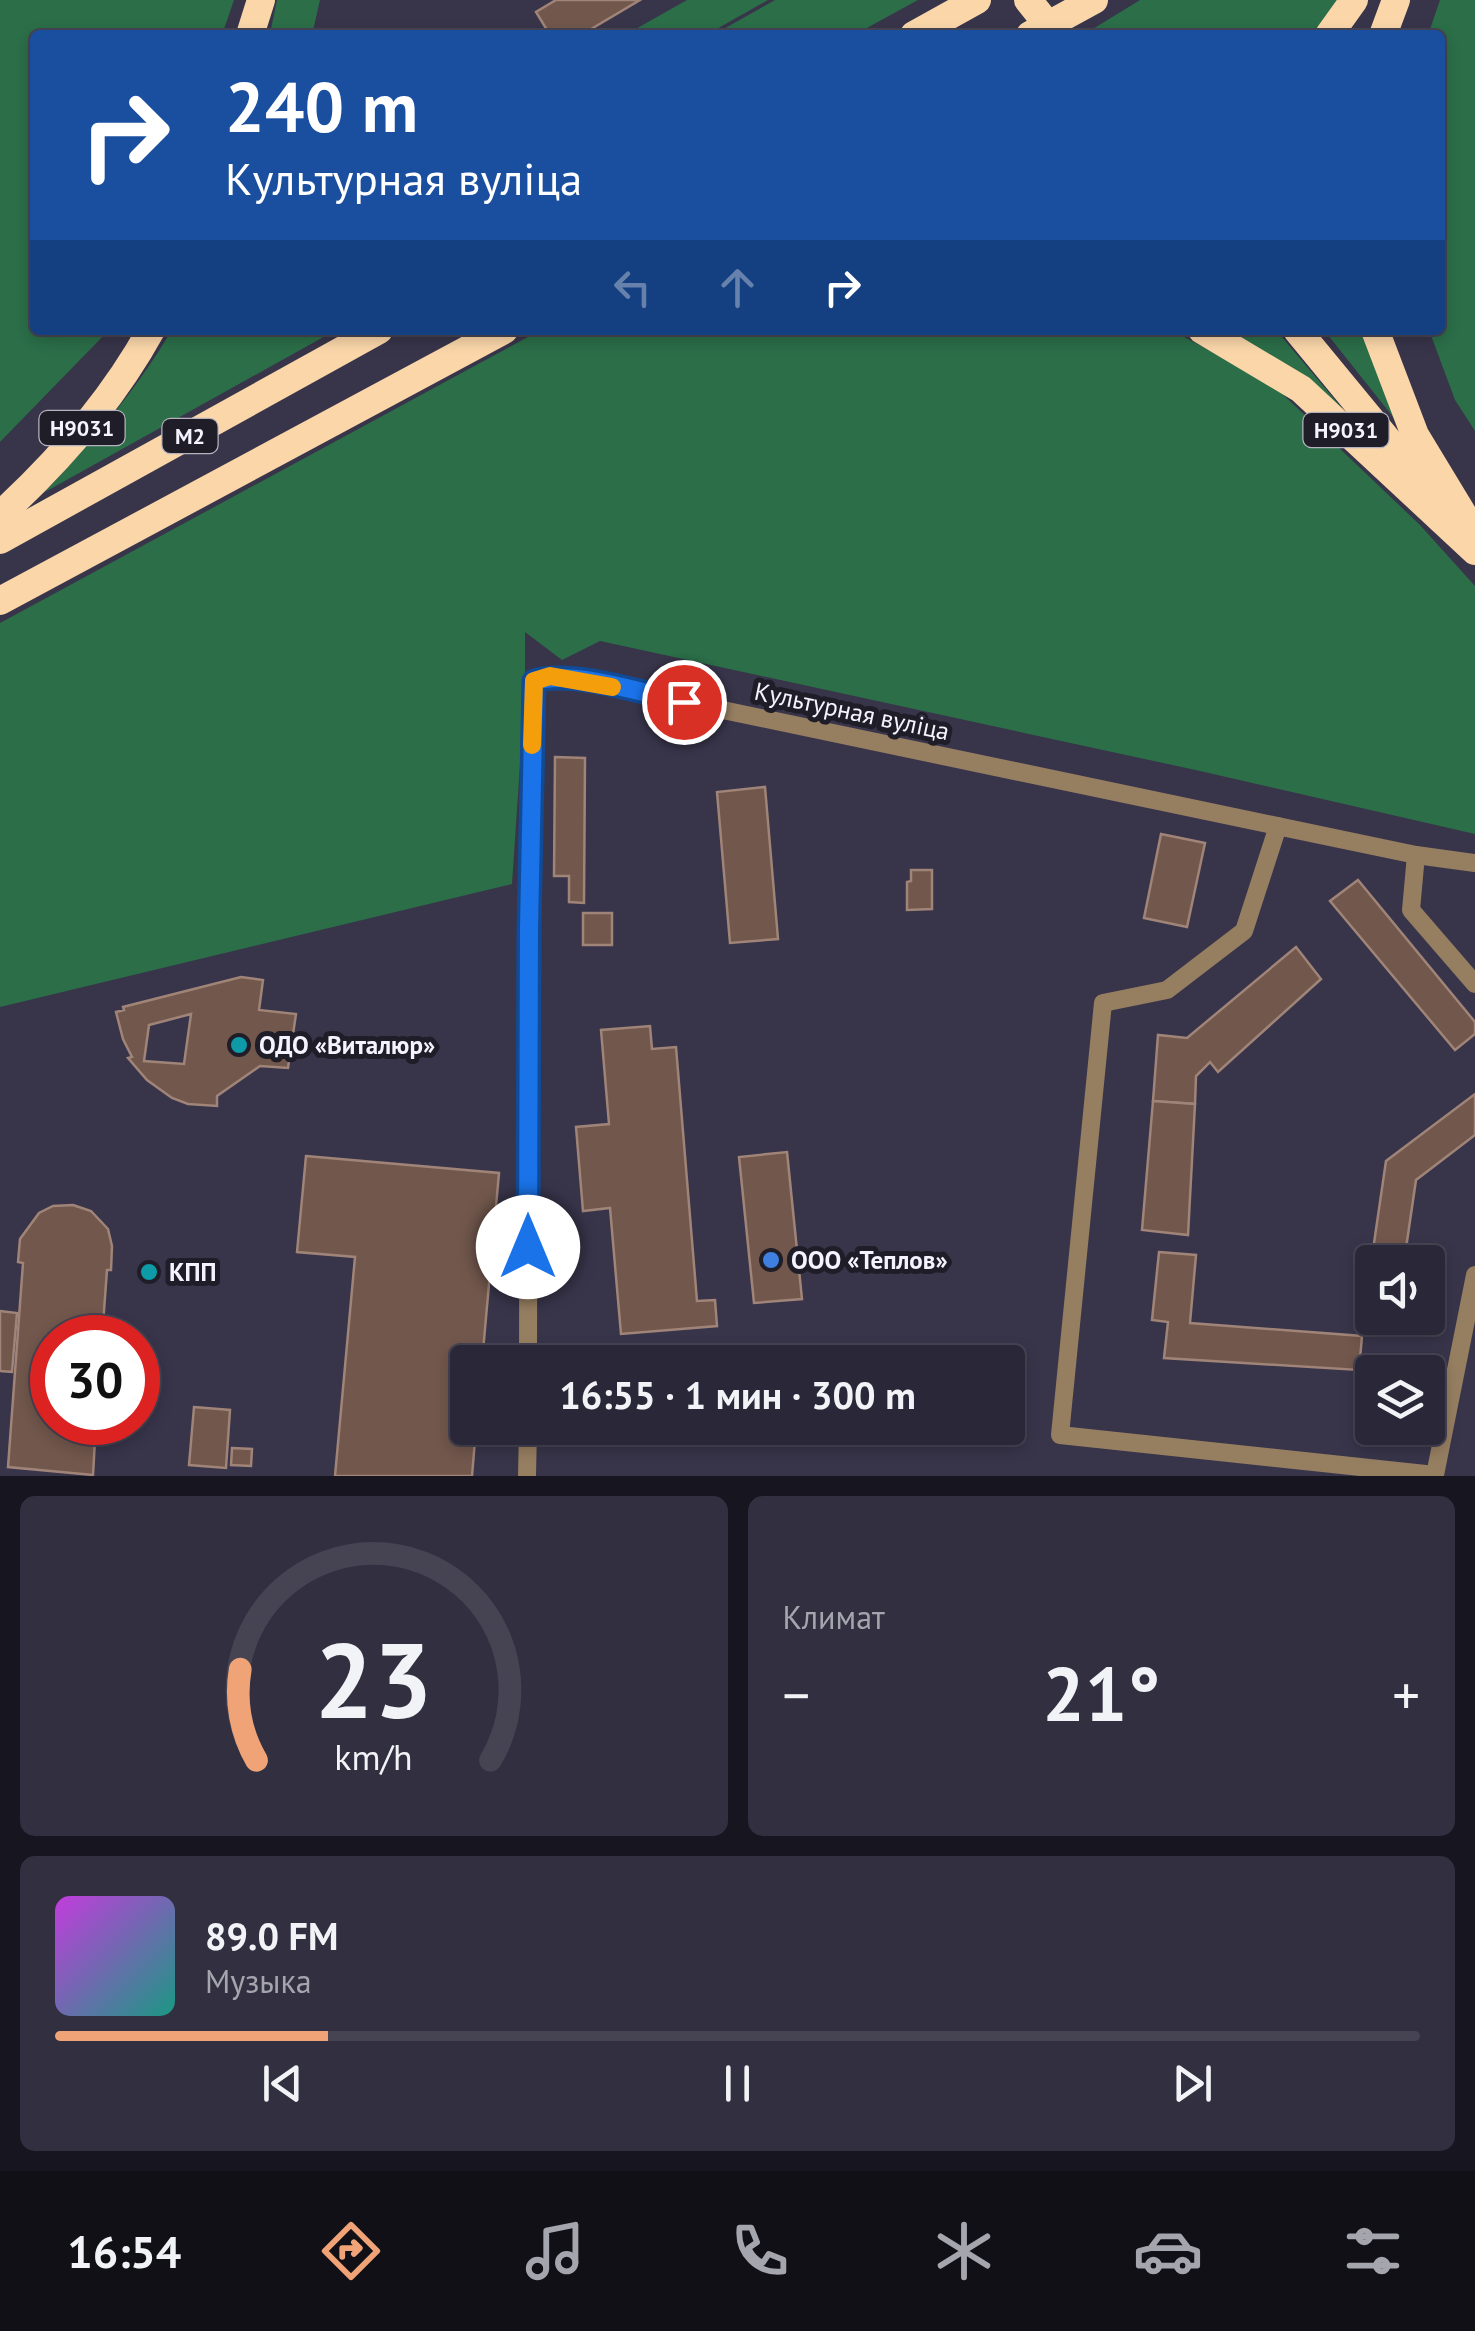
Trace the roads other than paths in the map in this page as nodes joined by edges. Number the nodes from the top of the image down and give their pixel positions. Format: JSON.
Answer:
{"nodes":[{"id":1,"x":261,"y":0,"type":"edge"},
{"id":2,"x":1028,"y":0,"type":"edge"},
{"id":3,"x":1094,"y":0,"type":"edge"},
{"id":4,"x":1354,"y":0,"type":"edge"},
{"id":5,"x":1396,"y":0,"type":"edge"},
{"id":6,"x":968,"y":5,"type":"edge"},
{"id":7,"x":252,"y":30,"type":"edge"},
{"id":8,"x":923,"y":30,"type":"edge"},
{"id":9,"x":1039,"y":30,"type":"edge"},
{"id":10,"x":1052,"y":30,"type":"edge"},
{"id":11,"x":1333,"y":30,"type":"edge"},
{"id":12,"x":1385,"y":30,"type":"edge"},
{"id":13,"x":148,"y":335,"type":"edge"},
{"id":14,"x":370,"y":335,"type":"edge"},
{"id":15,"x":495,"y":335,"type":"edge"},
{"id":16,"x":1211,"y":335,"type":"edge"},
{"id":17,"x":1301,"y":335,"type":"edge"},
{"id":18,"x":1377,"y":335,"type":"edge"},
{"id":19,"x":0,"y":515,"type":"edge"},
{"id":20,"x":1475,"y":534,"type":"edge"},
{"id":21,"x":0,"y":540,"type":"edge"},
{"id":22,"x":1475,"y":548,"type":"edge"},
{"id":23,"x":0,"y":601,"type":"edge"},
{"id":24,"x":1278,"y":826,"type":"junction"},
{"id":25,"x":1416,"y":854,"type":"junction"},
{"id":26,"x":1475,"y":863,"type":"edge"},
{"id":27,"x":1475,"y":984,"type":"edge"},
{"id":28,"x":1475,"y":1274,"type":"edge"},
{"id":29,"x":528,"y":1345,"type":"edge"},
{"id":30,"x":528,"y":1445,"type":"edge"},
{"id":31,"x":528,"y":1476,"type":"edge"}],
"edges":[{"from":1,"to":7,"type":"highway"},
{"from":2,"to":10,"type":"highway"},
{"from":3,"to":9,"type":"highway","bridge":true},
{"from":4,"to":11,"type":"highway"},
{"from":5,"to":12,"type":"highway"},
{"from":6,"to":8,"type":"highway"},
{"from":13,"to":19,"type":"highway","number":"Н9031"},
{"from":14,"to":21,"type":"highway","number":"М2"},
{"from":15,"to":23,"type":"highway","number":"М2"},
{"from":16,"to":22,"type":"highway","number":"Н9031"},
{"from":17,"to":22,"type":"highway","number":"Н9031"},
{"from":18,"to":20,"type":"highway","number":"Н9031"},
{"from":24,"to":25,"type":"street","name":"Культурная вуліца"},
{"from":24,"to":28,"type":"street"},
{"from":24,"to":29,"type":"street","name":"Культурная вуліца"},
{"from":25,"to":26,"type":"street","name":"Культурная вуліца"},
{"from":25,"to":27,"type":"street"},
{"from":30,"to":31,"type":"street"}]}
